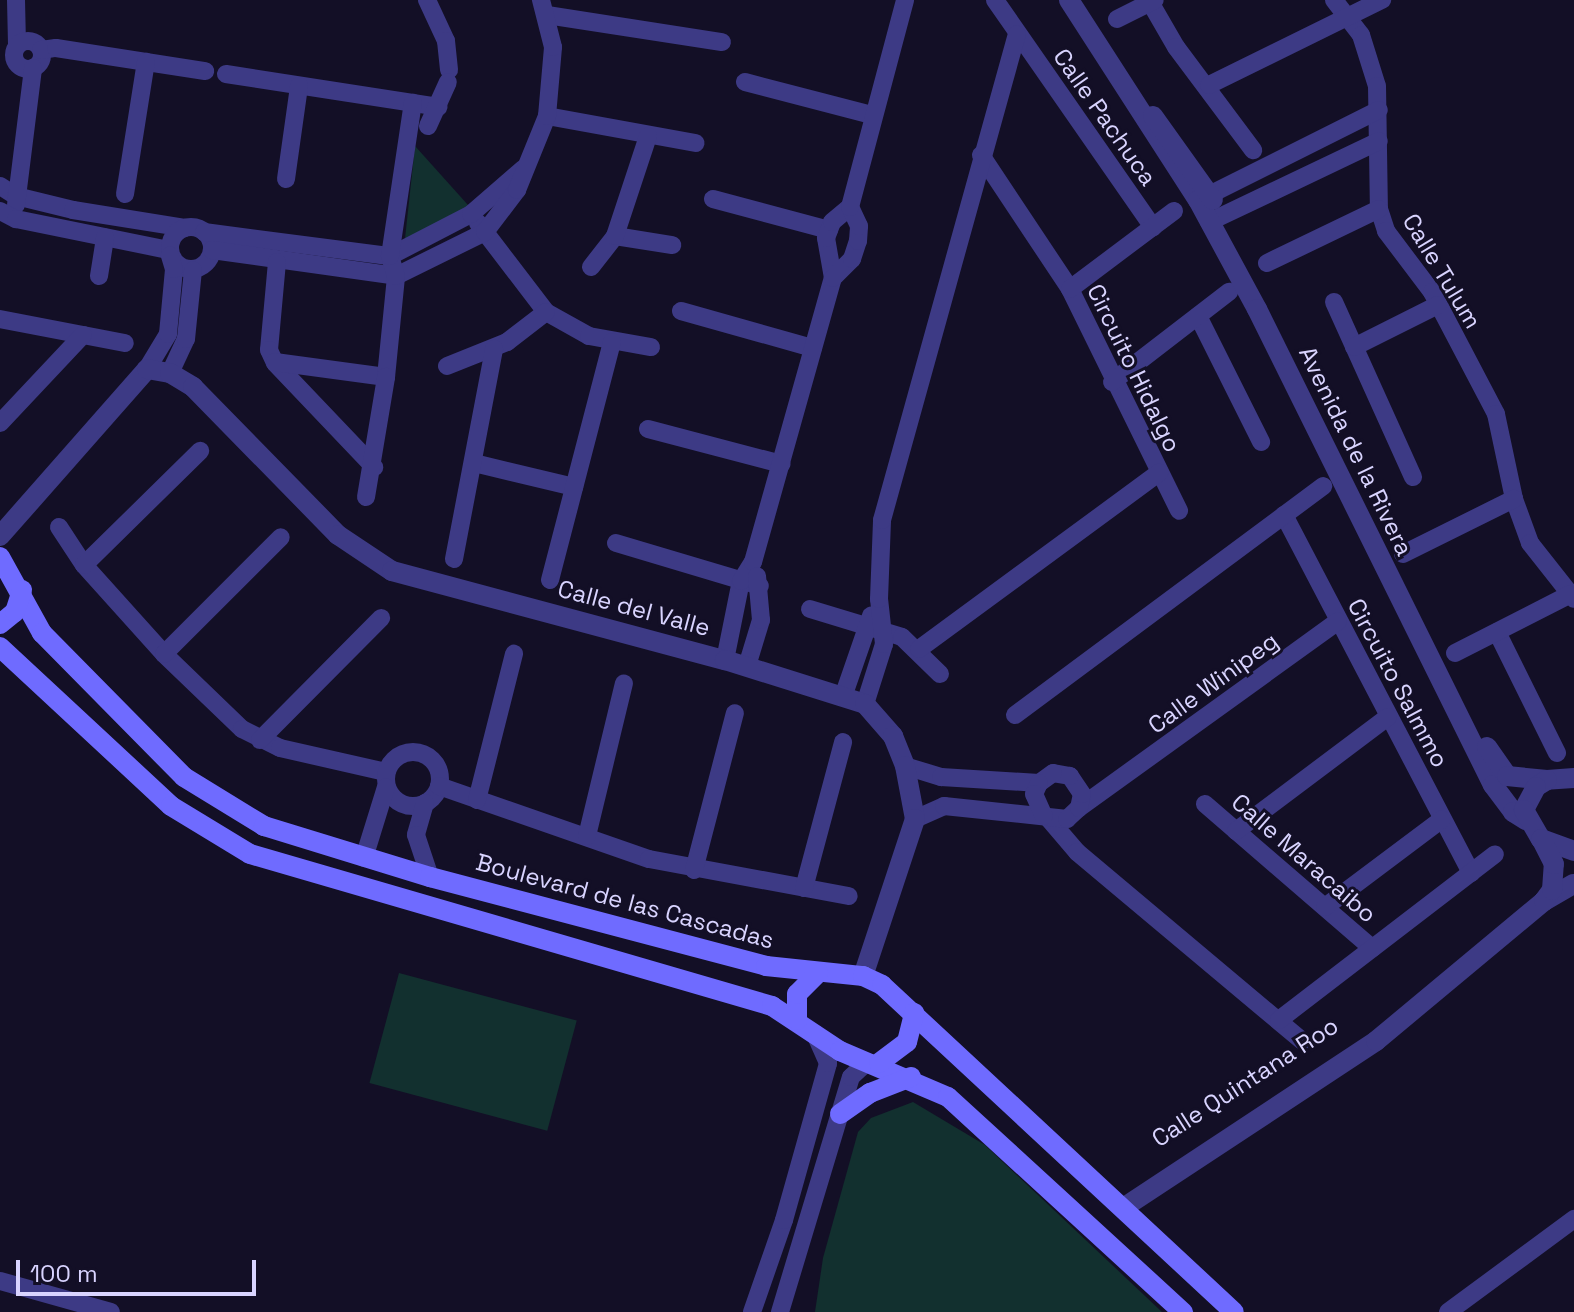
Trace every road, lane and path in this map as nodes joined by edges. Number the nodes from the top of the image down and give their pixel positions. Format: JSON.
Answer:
{"nodes":[{"id":1,"x":16,"y":0,"type":"edge"},
{"id":2,"x":427,"y":0,"type":"edge"},
{"id":3,"x":995,"y":0,"type":"edge"},
{"id":4,"x":1069,"y":0,"type":"edge"},
{"id":5,"x":1334,"y":0,"type":"edge"},
{"id":6,"x":1382,"y":0,"type":"edge"},
{"id":7,"x":901,"y":1,"type":"edge"},
{"id":8,"x":1153,"y":1,"type":"edge"},
{"id":9,"x":544,"y":7,"type":"edge"},
{"id":10,"x":1349,"y":16,"type":"junction"},
{"id":11,"x":1117,"y":19,"type":"dead end"},
{"id":12,"x":1017,"y":34,"type":"junction"},
{"id":13,"x":722,"y":42,"type":"dead end"},
{"id":14,"x":17,"y":45,"type":"junction"},
{"id":15,"x":41,"y":50,"type":"junction"},
{"id":16,"x":146,"y":62,"type":"junction"},
{"id":17,"x":33,"y":68,"type":"junction"},
{"id":18,"x":205,"y":71,"type":"dead end"},
{"id":19,"x":226,"y":74,"type":"dead end"},
{"id":20,"x":745,"y":82,"type":"dead end"},
{"id":21,"x":1209,"y":85,"type":"junction"},
{"id":22,"x":299,"y":86,"type":"junction"},
{"id":23,"x":413,"y":103,"type":"junction"},
{"id":24,"x":438,"y":107,"type":"junction"},
{"id":25,"x":1379,"y":110,"type":"junction"},
{"id":26,"x":872,"y":115,"type":"junction"},
{"id":27,"x":547,"y":116,"type":"junction"},
{"id":28,"x":428,"y":126,"type":"dead end"},
{"id":29,"x":648,"y":136,"type":"junction"},
{"id":30,"x":1379,"y":141,"type":"junction"},
{"id":31,"x":696,"y":143,"type":"dead end"},
{"id":32,"x":1253,"y":150,"type":"dead end"},
{"id":33,"x":981,"y":155,"type":"junction"},
{"id":34,"x":1271,"y":162,"type":"junction"},
{"id":35,"x":523,"y":169,"type":"junction"},
{"id":36,"x":286,"y":179,"type":"dead end"},
{"id":37,"x":1281,"y":186,"type":"junction"},
{"id":38,"x":8,"y":191,"type":"edge"},
{"id":39,"x":125,"y":194,"type":"dead end"},
{"id":40,"x":1204,"y":197,"type":"junction"},
{"id":41,"x":713,"y":199,"type":"dead end"},
{"id":42,"x":850,"y":207,"type":"junction"},
{"id":43,"x":1379,"y":209,"type":"junction"},
{"id":44,"x":1174,"y":211,"type":"dead end"},
{"id":45,"x":471,"y":214,"type":"junction"},
{"id":46,"x":8,"y":215,"type":"edge"},
{"id":47,"x":1215,"y":219,"type":"junction"},
{"id":48,"x":1153,"y":227,"type":"junction"},
{"id":49,"x":185,"y":228,"type":"junction"},
{"id":50,"x":829,"y":230,"type":"junction"},
{"id":51,"x":204,"y":232,"type":"junction"},
{"id":52,"x":485,"y":232,"type":"junction"},
{"id":53,"x":615,"y":236,"type":"junction"},
{"id":54,"x":105,"y":237,"type":"junction"},
{"id":55,"x":672,"y":245,"type":"dead end"},
{"id":56,"x":212,"y":250,"type":"junction"},
{"id":57,"x":170,"y":253,"type":"junction"},
{"id":58,"x":390,"y":256,"type":"junction"},
{"id":59,"x":277,"y":262,"type":"junction"},
{"id":60,"x":1267,"y":263,"type":"dead end"},
{"id":61,"x":591,"y":267,"type":"dead end"},
{"id":62,"x":193,"y":270,"type":"junction"},
{"id":63,"x":99,"y":276,"type":"dead end"},
{"id":64,"x":396,"y":276,"type":"junction"},
{"id":65,"x":833,"y":278,"type":"junction"},
{"id":66,"x":1070,"y":289,"type":"junction"},
{"id":67,"x":1229,"y":292,"type":"dead end"},
{"id":68,"x":1334,"y":302,"type":"dead end"},
{"id":69,"x":1438,"y":305,"type":"junction"},
{"id":70,"x":681,"y":311,"type":"dead end"},
{"id":71,"x":546,"y":312,"type":"junction"},
{"id":72,"x":1198,"y":316,"type":"junction"},
{"id":73,"x":0,"y":319,"type":"edge"},
{"id":74,"x":83,"y":335,"type":"junction"},
{"id":75,"x":612,"y":342,"type":"junction"},
{"id":76,"x":125,"y":343,"type":"dead end"},
{"id":77,"x":651,"y":347,"type":"dead end"},
{"id":78,"x":1354,"y":347,"type":"junction"},
{"id":79,"x":813,"y":348,"type":"junction"},
{"id":80,"x":494,"y":349,"type":"junction"},
{"id":81,"x":275,"y":362,"type":"junction"},
{"id":82,"x":447,"y":366,"type":"dead end"},
{"id":83,"x":147,"y":369,"type":"junction"},
{"id":84,"x":170,"y":373,"type":"junction"},
{"id":85,"x":386,"y":377,"type":"junction"},
{"id":86,"x":1112,"y":382,"type":"junction"},
{"id":87,"x":0,"y":423,"type":"edge"},
{"id":88,"x":648,"y":429,"type":"dead end"},
{"id":89,"x":1261,"y":442,"type":"dead end"},
{"id":90,"x":200,"y":451,"type":"dead end"},
{"id":91,"x":474,"y":463,"type":"junction"},
{"id":92,"x":781,"y":464,"type":"junction"},
{"id":93,"x":374,"y":467,"type":"junction"},
{"id":94,"x":1159,"y":473,"type":"junction"},
{"id":95,"x":1413,"y":477,"type":"dead end"},
{"id":96,"x":1323,"y":486,"type":"dead end"},
{"id":97,"x":574,"y":487,"type":"junction"},
{"id":98,"x":366,"y":497,"type":"dead end"},
{"id":99,"x":1514,"y":499,"type":"junction"},
{"id":100,"x":1179,"y":511,"type":"dead end"},
{"id":101,"x":1284,"y":515,"type":"junction"},
{"id":102,"x":59,"y":527,"type":"dead end"},
{"id":103,"x":0,"y":536,"type":"edge"},
{"id":104,"x":281,"y":537,"type":"dead end"},
{"id":105,"x":616,"y":543,"type":"dead end"},
{"id":106,"x":1403,"y":554,"type":"dead end"},
{"id":107,"x":0,"y":557,"type":"edge"},
{"id":108,"x":454,"y":559,"type":"dead end"},
{"id":109,"x":753,"y":562,"type":"junction"},
{"id":110,"x":84,"y":565,"type":"junction"},
{"id":111,"x":550,"y":580,"type":"dead end"},
{"id":112,"x":741,"y":581,"type":"junction"},
{"id":113,"x":760,"y":586,"type":"junction"},
{"id":114,"x":22,"y":590,"type":"junction"},
{"id":115,"x":1572,"y":597,"type":"edge"},
{"id":116,"x":810,"y":609,"type":"dead end"},
{"id":117,"x":381,"y":618,"type":"dead end"},
{"id":118,"x":1338,"y":621,"type":"junction"},
{"id":119,"x":0,"y":624,"type":"edge"},
{"id":120,"x":876,"y":627,"type":"junction"},
{"id":121,"x":1497,"y":632,"type":"junction"},
{"id":122,"x":0,"y":647,"type":"edge"},
{"id":123,"x":919,"y":649,"type":"junction"},
{"id":124,"x":1455,"y":653,"type":"dead end"},
{"id":125,"x":164,"y":654,"type":"junction"},
{"id":126,"x":514,"y":654,"type":"dead end"},
{"id":127,"x":725,"y":660,"type":"junction"},
{"id":128,"x":747,"y":666,"type":"junction"},
{"id":129,"x":940,"y":674,"type":"dead end"},
{"id":130,"x":1444,"y":677,"type":"junction"},
{"id":131,"x":624,"y":683,"type":"dead end"},
{"id":132,"x":844,"y":694,"type":"junction"},
{"id":133,"x":865,"y":704,"type":"junction"},
{"id":134,"x":735,"y":713,"type":"dead end"},
{"id":135,"x":1015,"y":715,"type":"dead end"},
{"id":136,"x":1388,"y":717,"type":"junction"},
{"id":137,"x":260,"y":740,"type":"junction"},
{"id":138,"x":843,"y":742,"type":"dead end"},
{"id":139,"x":1557,"y":753,"type":"dead end"},
{"id":140,"x":905,"y":766,"type":"junction"},
{"id":141,"x":941,"y":777,"type":"junction"},
{"id":142,"x":1574,"y":778,"type":"edge"},
{"id":143,"x":386,"y":780,"type":"junction"},
{"id":144,"x":1547,"y":780,"type":"junction"},
{"id":145,"x":1077,"y":781,"type":"junction"},
{"id":146,"x":1039,"y":783,"type":"junction"},
{"id":147,"x":1116,"y":784,"type":"junction"},
{"id":148,"x":439,"y":786,"type":"junction"},
{"id":149,"x":477,"y":800,"type":"junction"},
{"id":150,"x":425,"y":803,"type":"junction"},
{"id":151,"x":1205,"y":804,"type":"dead end"},
{"id":152,"x":944,"y":806,"type":"junction"},
{"id":153,"x":1077,"y":811,"type":"junction"},
{"id":154,"x":1046,"y":817,"type":"junction"},
{"id":155,"x":915,"y":819,"type":"junction"},
{"id":156,"x":1442,"y":819,"type":"junction"},
{"id":157,"x":1526,"y":820,"type":"junction"},
{"id":158,"x":1236,"y":831,"type":"junction"},
{"id":159,"x":587,"y":836,"type":"junction"},
{"id":160,"x":1541,"y":839,"type":"junction"},
{"id":161,"x":1574,"y":851,"type":"edge"},
{"id":162,"x":1077,"y":852,"type":"junction"},
{"id":163,"x":1495,"y":854,"type":"dead end"},
{"id":164,"x":364,"y":858,"type":"junction"},
{"id":165,"x":694,"y":870,"type":"junction"},
{"id":166,"x":1471,"y":873,"type":"junction"},
{"id":167,"x":430,"y":877,"type":"junction"},
{"id":168,"x":1574,"y":884,"type":"edge"},
{"id":169,"x":804,"y":888,"type":"junction"},
{"id":170,"x":849,"y":896,"type":"dead end"},
{"id":171,"x":1544,"y":901,"type":"junction"},
{"id":172,"x":1325,"y":907,"type":"junction"},
{"id":173,"x":1372,"y":948,"type":"junction"},
{"id":174,"x":818,"y":973,"type":"junction"},
{"id":175,"x":863,"y":976,"type":"junction"},
{"id":176,"x":914,"y":1013,"type":"junction"},
{"id":177,"x":797,"y":1020,"type":"junction"},
{"id":178,"x":1279,"y":1020,"type":"junction"},
{"id":179,"x":815,"y":1034,"type":"junction"},
{"id":180,"x":1302,"y":1041,"type":"dead end"},
{"id":181,"x":873,"y":1063,"type":"junction"},
{"id":182,"x":911,"y":1077,"type":"junction"},
{"id":183,"x":840,"y":1114,"type":"junction"},
{"id":184,"x":1118,"y":1204,"type":"junction"},
{"id":185,"x":1574,"y":1219,"type":"edge"},
{"id":186,"x":0,"y":1281,"type":"edge"},
{"id":187,"x":111,"y":1312,"type":"edge"},
{"id":188,"x":752,"y":1312,"type":"edge"},
{"id":189,"x":780,"y":1312,"type":"edge"},
{"id":190,"x":1183,"y":1312,"type":"edge"},
{"id":191,"x":1234,"y":1312,"type":"edge"},
{"id":192,"x":1448,"y":1312,"type":"edge"}],
"edges":[{"from":1,"to":14,"type":"street"},
{"from":2,"to":24,"type":"street"},
{"from":3,"to":12,"type":"street","name":"Calle Pachuca"},
{"from":4,"to":40,"type":"street","name":"Avenida de la Rivera"},
{"from":5,"to":10,"type":"street","name":"Calle Tulum"},
{"from":6,"to":10,"type":"street"},
{"from":7,"to":26,"type":"street"},
{"from":8,"to":11,"type":"street"},
{"from":8,"to":21,"type":"street"},
{"from":9,"to":13,"type":"street"},
{"from":9,"to":27,"type":"street"},
{"from":10,"to":21,"type":"street"},
{"from":10,"to":25,"type":"street","name":"Calle Tulum"},
{"from":12,"to":33,"type":"street"},
{"from":12,"to":48,"type":"street","name":"Calle Pachuca"},
{"from":14,"to":15,"type":"street"},
{"from":14,"to":17,"type":"street"},
{"from":15,"to":16,"type":"street"},
{"from":15,"to":17,"type":"street"},
{"from":16,"to":18,"type":"street"},
{"from":16,"to":39,"type":"street"},
{"from":17,"to":38,"type":"street"},
{"from":19,"to":22,"type":"street"},
{"from":20,"to":26,"type":"street"},
{"from":21,"to":32,"type":"street"},
{"from":22,"to":23,"type":"street"},
{"from":22,"to":36,"type":"street"},
{"from":23,"to":24,"type":"street"},
{"from":23,"to":58,"type":"street"},
{"from":24,"to":28,"type":"street"},
{"from":25,"to":30,"type":"street","name":"Calle Tulum"},
{"from":25,"to":34,"type":"street"},
{"from":26,"to":42,"type":"street"},
{"from":27,"to":29,"type":"street"},
{"from":27,"to":35,"type":"street"},
{"from":29,"to":31,"type":"street"},
{"from":29,"to":53,"type":"street"},
{"from":30,"to":37,"type":"street"},
{"from":30,"to":43,"type":"street","name":"Calle Tulum"},
{"from":33,"to":66,"type":"street","name":"Circuito Hidalgo"},
{"from":33,"to":120,"type":"street"},
{"from":34,"to":37,"type":"street"},
{"from":34,"to":40,"type":"street"},
{"from":35,"to":45,"type":"street"},
{"from":35,"to":52,"type":"street"},
{"from":37,"to":47,"type":"street"},
{"from":38,"to":46,"type":"street"},
{"from":38,"to":49,"type":"street"},
{"from":40,"to":47,"type":"street","name":"Avenida de la Rivera"},
{"from":41,"to":50,"type":"street"},
{"from":42,"to":50,"type":"street"},
{"from":42,"to":65,"type":"street"},
{"from":43,"to":60,"type":"street"},
{"from":43,"to":69,"type":"street","name":"Calle Tulum"},
{"from":44,"to":48,"type":"street"},
{"from":45,"to":52,"type":"street"},
{"from":45,"to":58,"type":"street"},
{"from":46,"to":54,"type":"street"},
{"from":47,"to":130,"type":"street","name":"Avenida de la Rivera"},
{"from":48,"to":66,"type":"street"},
{"from":49,"to":51,"type":"street"},
{"from":49,"to":57,"type":"street"},
{"from":50,"to":65,"type":"street"},
{"from":51,"to":56,"type":"street"},
{"from":51,"to":58,"type":"street"},
{"from":52,"to":64,"type":"street"},
{"from":52,"to":71,"type":"street"},
{"from":53,"to":55,"type":"street"},
{"from":53,"to":61,"type":"street"},
{"from":54,"to":57,"type":"street"},
{"from":54,"to":63,"type":"street"},
{"from":56,"to":59,"type":"street"},
{"from":56,"to":62,"type":"street"},
{"from":57,"to":62,"type":"street"},
{"from":57,"to":83,"type":"street"},
{"from":58,"to":64,"type":"street"},
{"from":59,"to":64,"type":"street"},
{"from":59,"to":81,"type":"street"},
{"from":62,"to":84,"type":"street"},
{"from":64,"to":85,"type":"street"},
{"from":65,"to":79,"type":"street"},
{"from":66,"to":86,"type":"street","name":"Circuito Hidalgo"},
{"from":67,"to":72,"type":"street"},
{"from":68,"to":78,"type":"street"},
{"from":69,"to":78,"type":"street"},
{"from":69,"to":99,"type":"street","name":"Calle Tulum"},
{"from":70,"to":79,"type":"street"},
{"from":71,"to":75,"type":"street"},
{"from":71,"to":80,"type":"street"},
{"from":72,"to":86,"type":"street"},
{"from":72,"to":89,"type":"street"},
{"from":73,"to":74,"type":"street"},
{"from":74,"to":76,"type":"street"},
{"from":74,"to":87,"type":"street"},
{"from":75,"to":77,"type":"street"},
{"from":75,"to":97,"type":"street"},
{"from":78,"to":95,"type":"street"},
{"from":79,"to":92,"type":"street"},
{"from":80,"to":82,"type":"street"},
{"from":80,"to":91,"type":"street"},
{"from":81,"to":85,"type":"street"},
{"from":81,"to":93,"type":"street"},
{"from":83,"to":84,"type":"street","name":"Calle del Valle"},
{"from":83,"to":103,"type":"street"},
{"from":84,"to":127,"type":"street","name":"Calle del Valle"},
{"from":85,"to":93,"type":"street"},
{"from":86,"to":94,"type":"street","name":"Circuito Hidalgo"},
{"from":88,"to":92,"type":"street"},
{"from":90,"to":110,"type":"street"},
{"from":91,"to":97,"type":"street"},
{"from":91,"to":108,"type":"street"},
{"from":92,"to":109,"type":"street"},
{"from":93,"to":98,"type":"street"},
{"from":94,"to":100,"type":"street"},
{"from":94,"to":123,"type":"street","name":"Circuito Hidalgo"},
{"from":96,"to":101,"type":"street"},
{"from":97,"to":111,"type":"street"},
{"from":99,"to":106,"type":"street"},
{"from":99,"to":115,"type":"street","name":"Calle Tulum"},
{"from":101,"to":118,"type":"street","name":"Circuito Salmmo"},
{"from":101,"to":135,"type":"street"},
{"from":102,"to":110,"type":"street"},
{"from":104,"to":125,"type":"street"},
{"from":105,"to":112,"type":"street"},
{"from":107,"to":114,"type":"main road","name":"Boulevard de las Cascadas"},
{"from":109,"to":112,"type":"street"},
{"from":109,"to":113,"type":"street"},
{"from":110,"to":125,"type":"street"},
{"from":112,"to":113,"type":"street"},
{"from":112,"to":127,"type":"street"},
{"from":113,"to":128,"type":"street"},
{"from":114,"to":119,"type":"main road"},
{"from":114,"to":164,"type":"main road","name":"Boulevard de las Cascadas"},
{"from":115,"to":121,"type":"street"},
{"from":116,"to":120,"type":"street"},
{"from":117,"to":137,"type":"street"},
{"from":118,"to":136,"type":"street","name":"Circuito Salmmo"},
{"from":118,"to":147,"type":"street","name":"Calle Winipeg"},
{"from":120,"to":123,"type":"street"},
{"from":120,"to":132,"type":"street"},
{"from":120,"to":133,"type":"street"},
{"from":121,"to":124,"type":"street"},
{"from":121,"to":139,"type":"street"},
{"from":122,"to":177,"type":"main road"},
{"from":123,"to":129,"type":"street"},
{"from":125,"to":137,"type":"street"},
{"from":126,"to":149,"type":"street"},
{"from":127,"to":128,"type":"street","name":"Calle del Valle"},
{"from":128,"to":132,"type":"street","name":"Calle del Valle"},
{"from":130,"to":144,"type":"street","name":"Avenida de la Rivera"},
{"from":130,"to":157,"type":"street","name":"Avenida de la Rivera"},
{"from":131,"to":159,"type":"street"},
{"from":132,"to":133,"type":"street","name":"Calle del Valle"},
{"from":133,"to":140,"type":"street","name":"Calle del Valle"},
{"from":134,"to":165,"type":"street"},
{"from":136,"to":156,"type":"street","name":"Circuito Salmmo"},
{"from":136,"to":158,"type":"street"},
{"from":137,"to":143,"type":"street"},
{"from":138,"to":169,"type":"street"},
{"from":140,"to":141,"type":"street"},
{"from":140,"to":155,"type":"street","name":"Calle del Valle"},
{"from":141,"to":146,"type":"street"},
{"from":141,"to":152,"type":"street"},
{"from":142,"to":144,"type":"street","name":"Avenida de la Rivera"},
{"from":143,"to":148,"type":"street"},
{"from":143,"to":150,"type":"street"},
{"from":143,"to":164,"type":"street"},
{"from":144,"to":157,"type":"street"},
{"from":145,"to":146,"type":"street"},
{"from":145,"to":147,"type":"street"},
{"from":145,"to":153,"type":"street"},
{"from":146,"to":154,"type":"street"},
{"from":147,"to":153,"type":"street","name":"Calle Winipeg"},
{"from":148,"to":149,"type":"street"},
{"from":148,"to":150,"type":"street"},
{"from":149,"to":159,"type":"street"},
{"from":150,"to":167,"type":"street"},
{"from":151,"to":158,"type":"street","name":"Calle Maracaibo"},
{"from":152,"to":154,"type":"street"},
{"from":152,"to":155,"type":"street"},
{"from":153,"to":154,"type":"street"},
{"from":153,"to":162,"type":"street"},
{"from":154,"to":162,"type":"street"},
{"from":155,"to":175,"type":"street","name":"Calle del Valle"},
{"from":156,"to":166,"type":"street","name":"Circuito Salmmo"},
{"from":156,"to":172,"type":"street"},
{"from":157,"to":160,"type":"street","name":"Avenida de la Rivera"},
{"from":158,"to":172,"type":"street","name":"Calle Maracaibo"},
{"from":159,"to":165,"type":"street"},
{"from":160,"to":161,"type":"street"},
{"from":160,"to":171,"type":"street"},
{"from":162,"to":178,"type":"street"},
{"from":163,"to":166,"type":"street"},
{"from":164,"to":167,"type":"main road","name":"Boulevard de las Cascadas"},
{"from":165,"to":169,"type":"street"},
{"from":166,"to":173,"type":"street"},
{"from":167,"to":174,"type":"main road","name":"Boulevard de las Cascadas"},
{"from":168,"to":171,"type":"street","name":"Calle Quintana Roo"},
{"from":169,"to":170,"type":"street"},
{"from":171,"to":184,"type":"street","name":"Calle Quintana Roo"},
{"from":172,"to":173,"type":"street","name":"Calle Maracaibo"},
{"from":173,"to":178,"type":"street"},
{"from":174,"to":175,"type":"main road","name":"Boulevard de las Cascadas"},
{"from":174,"to":177,"type":"main road"},
{"from":175,"to":176,"type":"main road","name":"Boulevard de las Cascadas"},
{"from":176,"to":181,"type":"main road"},
{"from":176,"to":184,"type":"main road","name":"Boulevard de las Cascadas"},
{"from":177,"to":179,"type":"main road"},
{"from":178,"to":180,"type":"street"},
{"from":179,"to":181,"type":"main road"},
{"from":179,"to":188,"type":"street"},
{"from":181,"to":182,"type":"main road"},
{"from":181,"to":183,"type":"street"},
{"from":182,"to":183,"type":"main road"},
{"from":182,"to":190,"type":"main road"},
{"from":183,"to":189,"type":"street"},
{"from":184,"to":191,"type":"main road","name":"Boulevard de las Cascadas"},
{"from":185,"to":192,"type":"street"},
{"from":186,"to":187,"type":"street"}]}
